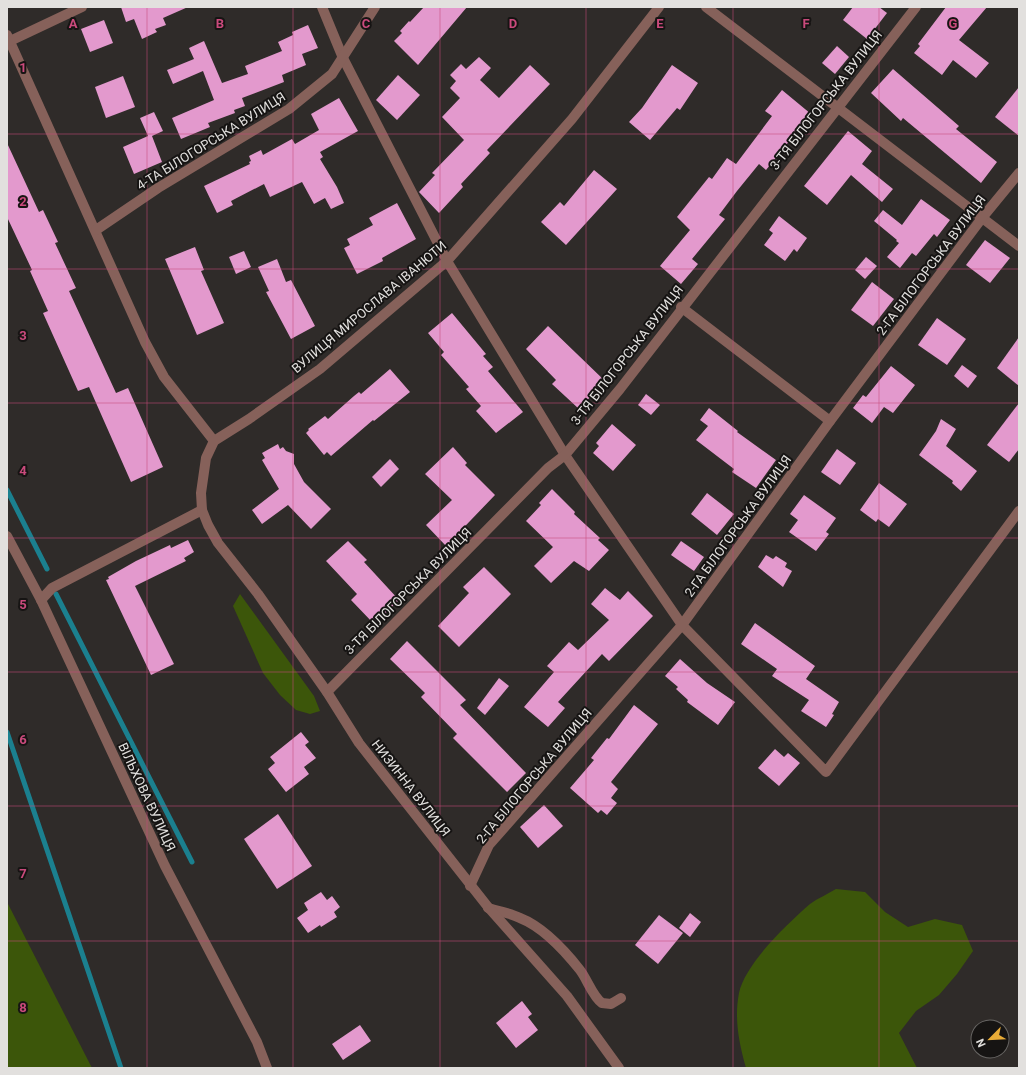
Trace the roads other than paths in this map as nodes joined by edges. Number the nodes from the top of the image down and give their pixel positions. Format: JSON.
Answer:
{"nodes":[{"id":1,"x":82,"y":7,"type":"edge"},
{"id":2,"x":322,"y":7,"type":"edge"},
{"id":3,"x":375,"y":7,"type":"edge"},
{"id":4,"x":659,"y":7,"type":"edge"},
{"id":5,"x":706,"y":7,"type":"edge"},
{"id":6,"x":916,"y":7,"type":"edge"},
{"id":7,"x":8,"y":38,"type":"edge"},
{"id":8,"x":343,"y":58,"type":"junction"},
{"id":9,"x":837,"y":106,"type":"junction"},
{"id":10,"x":1019,"y":173,"type":"edge"},
{"id":11,"x":982,"y":218,"type":"junction"},
{"id":12,"x":96,"y":230,"type":"junction"},
{"id":13,"x":1019,"y":246,"type":"edge"},
{"id":14,"x":447,"y":261,"type":"junction"},
{"id":15,"x":681,"y":307,"type":"junction"},
{"id":16,"x":830,"y":421,"type":"junction"},
{"id":17,"x":214,"y":441,"type":"junction"},
{"id":18,"x":565,"y":455,"type":"junction"},
{"id":19,"x":202,"y":510,"type":"junction"},
{"id":20,"x":1019,"y":511,"type":"edge"},
{"id":21,"x":7,"y":536,"type":"edge"},
{"id":22,"x":42,"y":600,"type":"junction"},
{"id":23,"x":682,"y":625,"type":"junction"},
{"id":24,"x":327,"y":692,"type":"junction"},
{"id":25,"x":470,"y":886,"type":"junction"},
{"id":26,"x":488,"y":908,"type":"junction"},
{"id":27,"x":621,"y":998,"type":"dead end"},
{"id":28,"x":267,"y":1068,"type":"edge"},
{"id":29,"x":619,"y":1068,"type":"edge"}],
"edges":[{"from":1,"to":7,"type":"street"},
{"from":2,"to":8,"type":"street"},
{"from":3,"to":8,"type":"street","name":"4-ТА БІЛОГОРСЬКА ВУЛИЦЯ"},
{"from":4,"to":14,"type":"street","name":"ВУЛИЦЯ МИРОСЛАВА ІВАНЮТИ"},
{"from":5,"to":9,"type":"street"},
{"from":6,"to":9,"type":"street","name":"3-ТЯ БІЛОГОРСЬКА ВУЛИЦЯ"},
{"from":7,"to":12,"type":"street"},
{"from":8,"to":12,"type":"street","name":"4-ТА БІЛОГОРСЬКА ВУЛИЦЯ"},
{"from":8,"to":14,"type":"street"},
{"from":9,"to":11,"type":"street"},
{"from":9,"to":15,"type":"street","name":"3-ТЯ БІЛОГОРСЬКА ВУЛИЦЯ"},
{"from":10,"to":11,"type":"street","name":"2-ГА БІЛОГОРСЬКА ВУЛИЦЯ"},
{"from":11,"to":13,"type":"street"},
{"from":11,"to":16,"type":"street","name":"2-ГА БІЛОГОРСЬКА ВУЛИЦЯ"},
{"from":12,"to":17,"type":"street"},
{"from":14,"to":17,"type":"street","name":"ВУЛИЦЯ МИРОСЛАВА ІВАНЮТИ"},
{"from":14,"to":18,"type":"street"},
{"from":15,"to":16,"type":"street"},
{"from":15,"to":18,"type":"street","name":"3-ТЯ БІЛОГОРСЬКА ВУЛИЦЯ"},
{"from":16,"to":23,"type":"street","name":"2-ГА БІЛОГОРСЬКА ВУЛИЦЯ"},
{"from":17,"to":19,"type":"street"},
{"from":18,"to":23,"type":"street"},
{"from":18,"to":24,"type":"street","name":"3-ТЯ БІЛОГОРСЬКА ВУЛИЦЯ"},
{"from":19,"to":22,"type":"street"},
{"from":19,"to":24,"type":"street","name":"НИЗИННА ВУЛИЦЯ"},
{"from":20,"to":23,"type":"street"},
{"from":21,"to":22,"type":"street","name":"ВІЛЬХОВА ВУЛИЦЯ"},
{"from":22,"to":28,"type":"street","name":"ВІЛЬХОВА ВУЛИЦЯ"},
{"from":23,"to":25,"type":"street","name":"2-ГА БІЛОГОРСЬКА ВУЛИЦЯ"},
{"from":24,"to":25,"type":"street","name":"НИЗИННА ВУЛИЦЯ"},
{"from":25,"to":26,"type":"street","name":"НИЗИННА ВУЛИЦЯ"},
{"from":26,"to":27,"type":"street"},
{"from":26,"to":29,"type":"street","name":"НИЗИННА ВУЛИЦЯ"}]}
